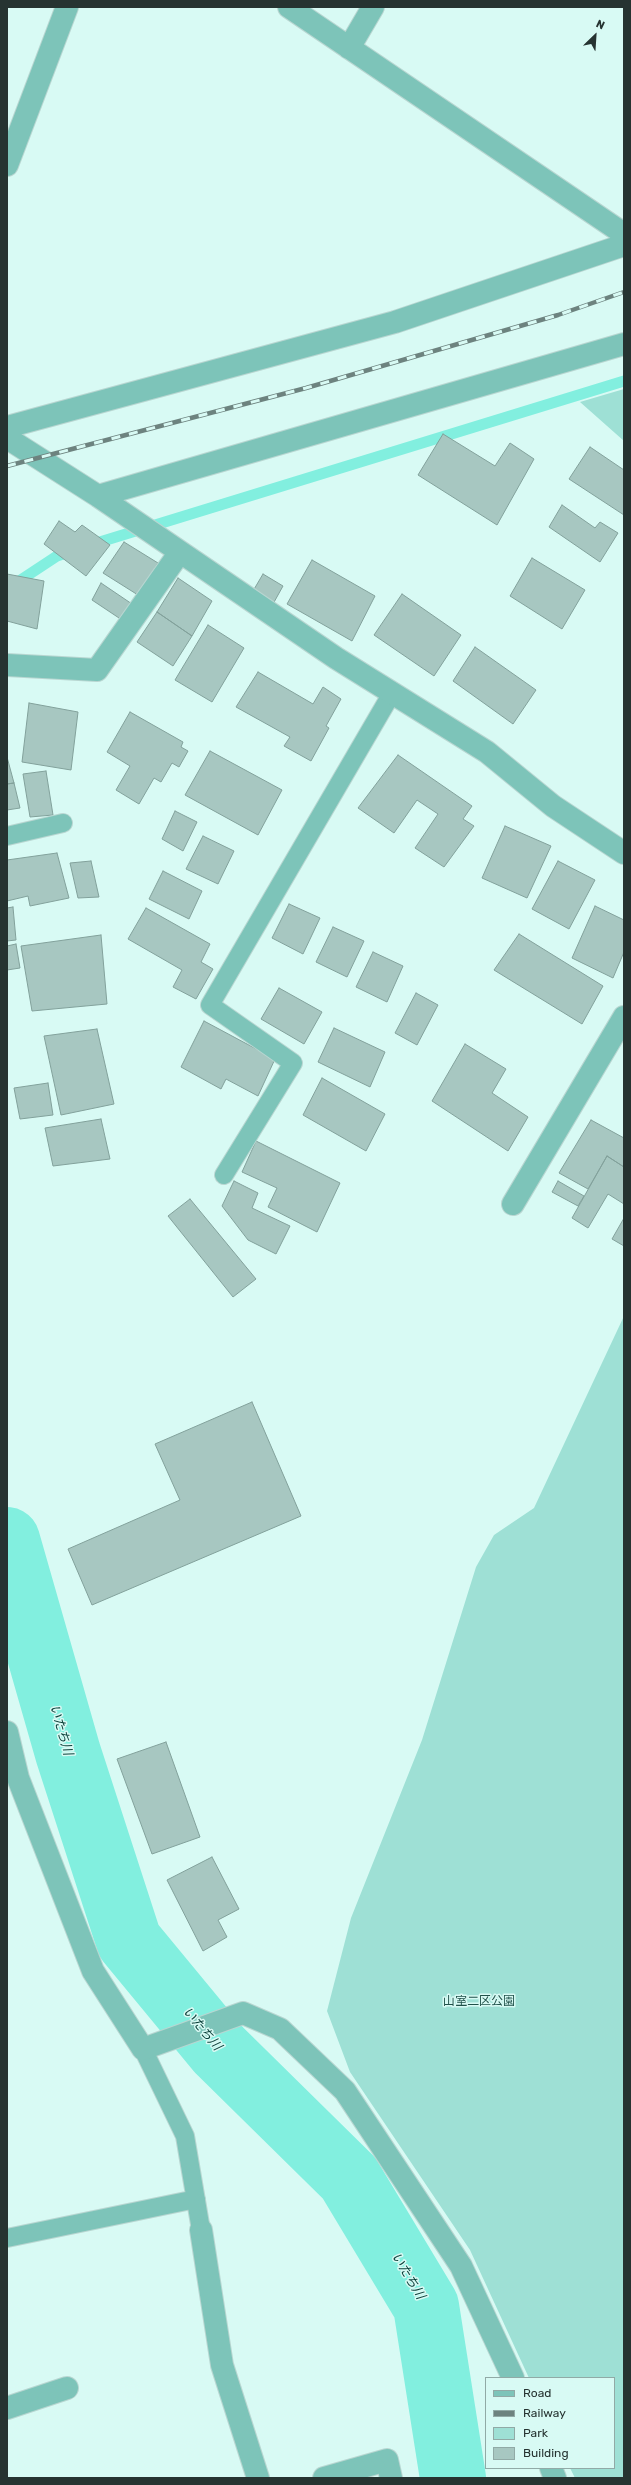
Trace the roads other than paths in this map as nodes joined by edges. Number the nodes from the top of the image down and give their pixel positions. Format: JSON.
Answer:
{"nodes":[{"id":1,"x":67,"y":7,"type":"edge"},
{"id":2,"x":289,"y":7,"type":"edge"},
{"id":3,"x":373,"y":7,"type":"edge"},
{"id":4,"x":348,"y":48,"type":"junction"},
{"id":5,"x":7,"y":165,"type":"edge"},
{"id":6,"x":624,"y":234,"type":"edge"},
{"id":7,"x":624,"y":245,"type":"edge"},
{"id":8,"x":624,"y":344,"type":"edge"},
{"id":9,"x":7,"y":428,"type":"edge"},
{"id":10,"x":7,"y":438,"type":"edge"},
{"id":11,"x":98,"y":496,"type":"junction"},
{"id":12,"x":180,"y":552,"type":"junction"},
{"id":13,"x":7,"y":665,"type":"edge"},
{"id":14,"x":392,"y":693,"type":"junction"},
{"id":15,"x":63,"y":823,"type":"dead end"},
{"id":16,"x":7,"y":836,"type":"edge"},
{"id":17,"x":624,"y":853,"type":"edge"},
{"id":18,"x":624,"y":1017,"type":"edge"},
{"id":19,"x":224,"y":1175,"type":"dead end"},
{"id":20,"x":513,"y":1204,"type":"dead end"},
{"id":21,"x":7,"y":1732,"type":"edge"},
{"id":22,"x":143,"y":2049,"type":"junction"},
{"id":23,"x":196,"y":2199,"type":"junction"},
{"id":24,"x":201,"y":2230,"type":"joint"},
{"id":25,"x":7,"y":2238,"type":"edge"},
{"id":26,"x":513,"y":2377,"type":"edge"},
{"id":27,"x":67,"y":2388,"type":"dead end"},
{"id":28,"x":7,"y":2408,"type":"edge"},
{"id":29,"x":258,"y":2478,"type":"edge"},
{"id":30,"x":324,"y":2478,"type":"edge"},
{"id":31,"x":391,"y":2478,"type":"edge"}],
"edges":[{"from":1,"to":5,"type":"street"},
{"from":2,"to":4,"type":"street"},
{"from":3,"to":4,"type":"street"},
{"from":4,"to":6,"type":"street"},
{"from":7,"to":9,"type":"street"},
{"from":8,"to":11,"type":"street"},
{"from":10,"to":11,"type":"street"},
{"from":11,"to":12,"type":"street"},
{"from":12,"to":13,"type":"street"},
{"from":12,"to":14,"type":"street"},
{"from":14,"to":17,"type":"street"},
{"from":14,"to":19,"type":"lane"},
{"from":15,"to":16,"type":"lane"},
{"from":18,"to":20,"type":"street"},
{"from":21,"to":22,"type":"street"},
{"from":22,"to":23,"type":"lane"},
{"from":22,"to":26,"type":"street"},
{"from":23,"to":24,"type":"lane"},
{"from":23,"to":25,"type":"lane"},
{"from":24,"to":29,"type":"street"},
{"from":27,"to":28,"type":"street"},
{"from":30,"to":31,"type":"street"}]}
